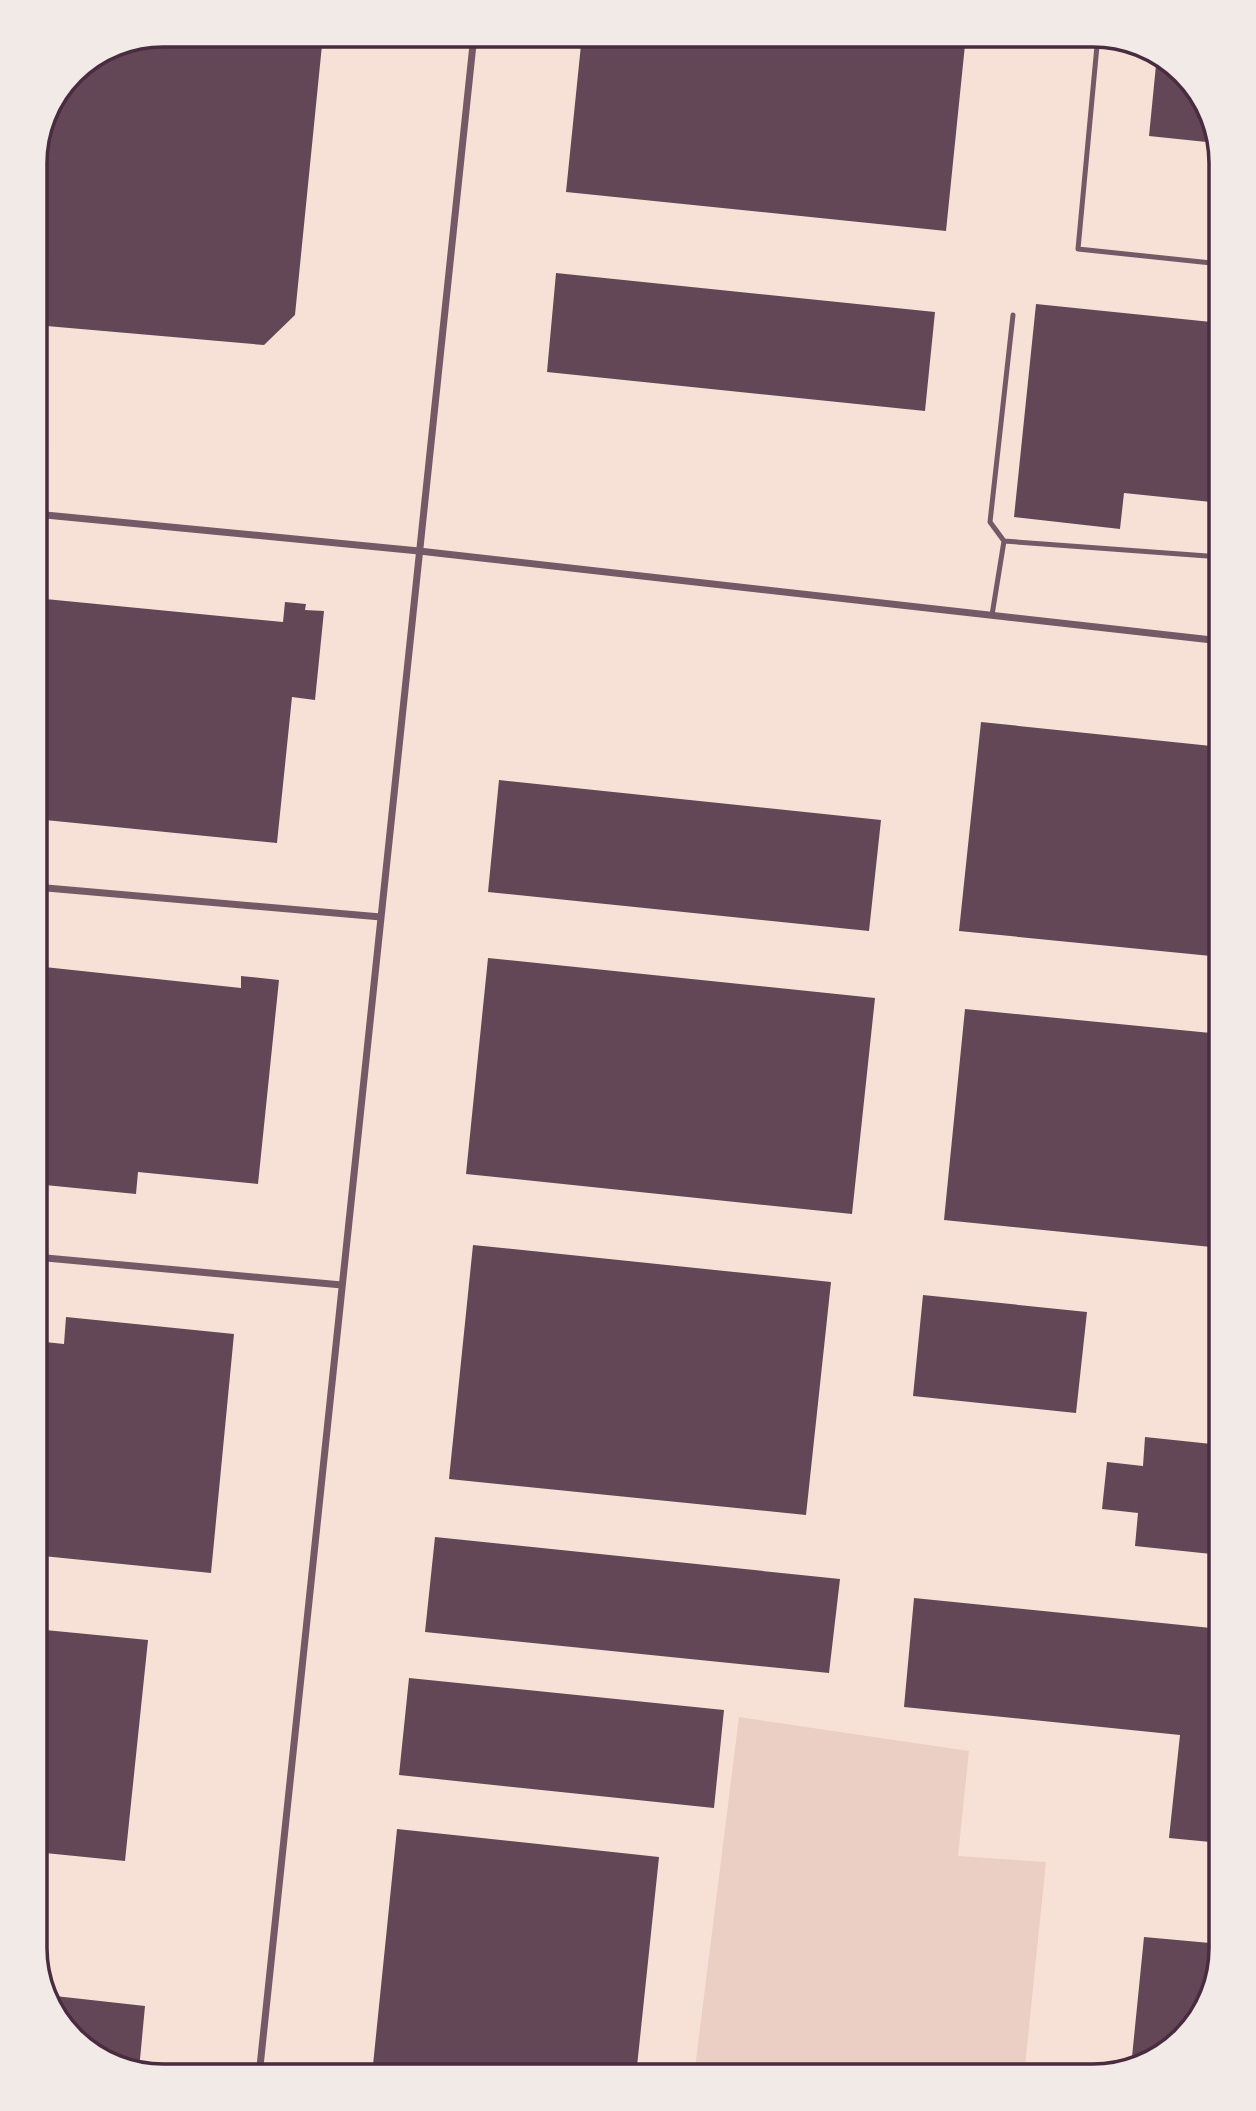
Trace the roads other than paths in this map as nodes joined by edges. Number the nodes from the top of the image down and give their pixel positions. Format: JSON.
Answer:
{"nodes":[{"id":1,"x":473,"y":47,"type":"edge"},
{"id":2,"x":1097,"y":47,"type":"edge"},
{"id":3,"x":1209,"y":263,"type":"edge"},
{"id":4,"x":1013,"y":315,"type":"dead end"},
{"id":5,"x":47,"y":515,"type":"edge"},
{"id":6,"x":1004,"y":541,"type":"junction"},
{"id":7,"x":419,"y":551,"type":"junction"},
{"id":8,"x":1209,"y":556,"type":"edge"},
{"id":9,"x":992,"y":615,"type":"junction"},
{"id":10,"x":1209,"y":640,"type":"edge"},
{"id":11,"x":47,"y":888,"type":"edge"},
{"id":12,"x":381,"y":917,"type":"junction"},
{"id":13,"x":47,"y":1258,"type":"edge"},
{"id":14,"x":342,"y":1285,"type":"junction"},
{"id":15,"x":260,"y":2064,"type":"edge"}],
"edges":[{"from":1,"to":7,"type":"street"},
{"from":2,"to":3,"type":"lane"},
{"from":4,"to":6,"type":"lane"},
{"from":5,"to":7,"type":"street"},
{"from":6,"to":8,"type":"lane"},
{"from":6,"to":9,"type":"lane"},
{"from":7,"to":9,"type":"street"},
{"from":7,"to":12,"type":"street"},
{"from":9,"to":10,"type":"street"},
{"from":11,"to":12,"type":"street"},
{"from":12,"to":14,"type":"street"},
{"from":13,"to":14,"type":"street"},
{"from":14,"to":15,"type":"street"}]}
